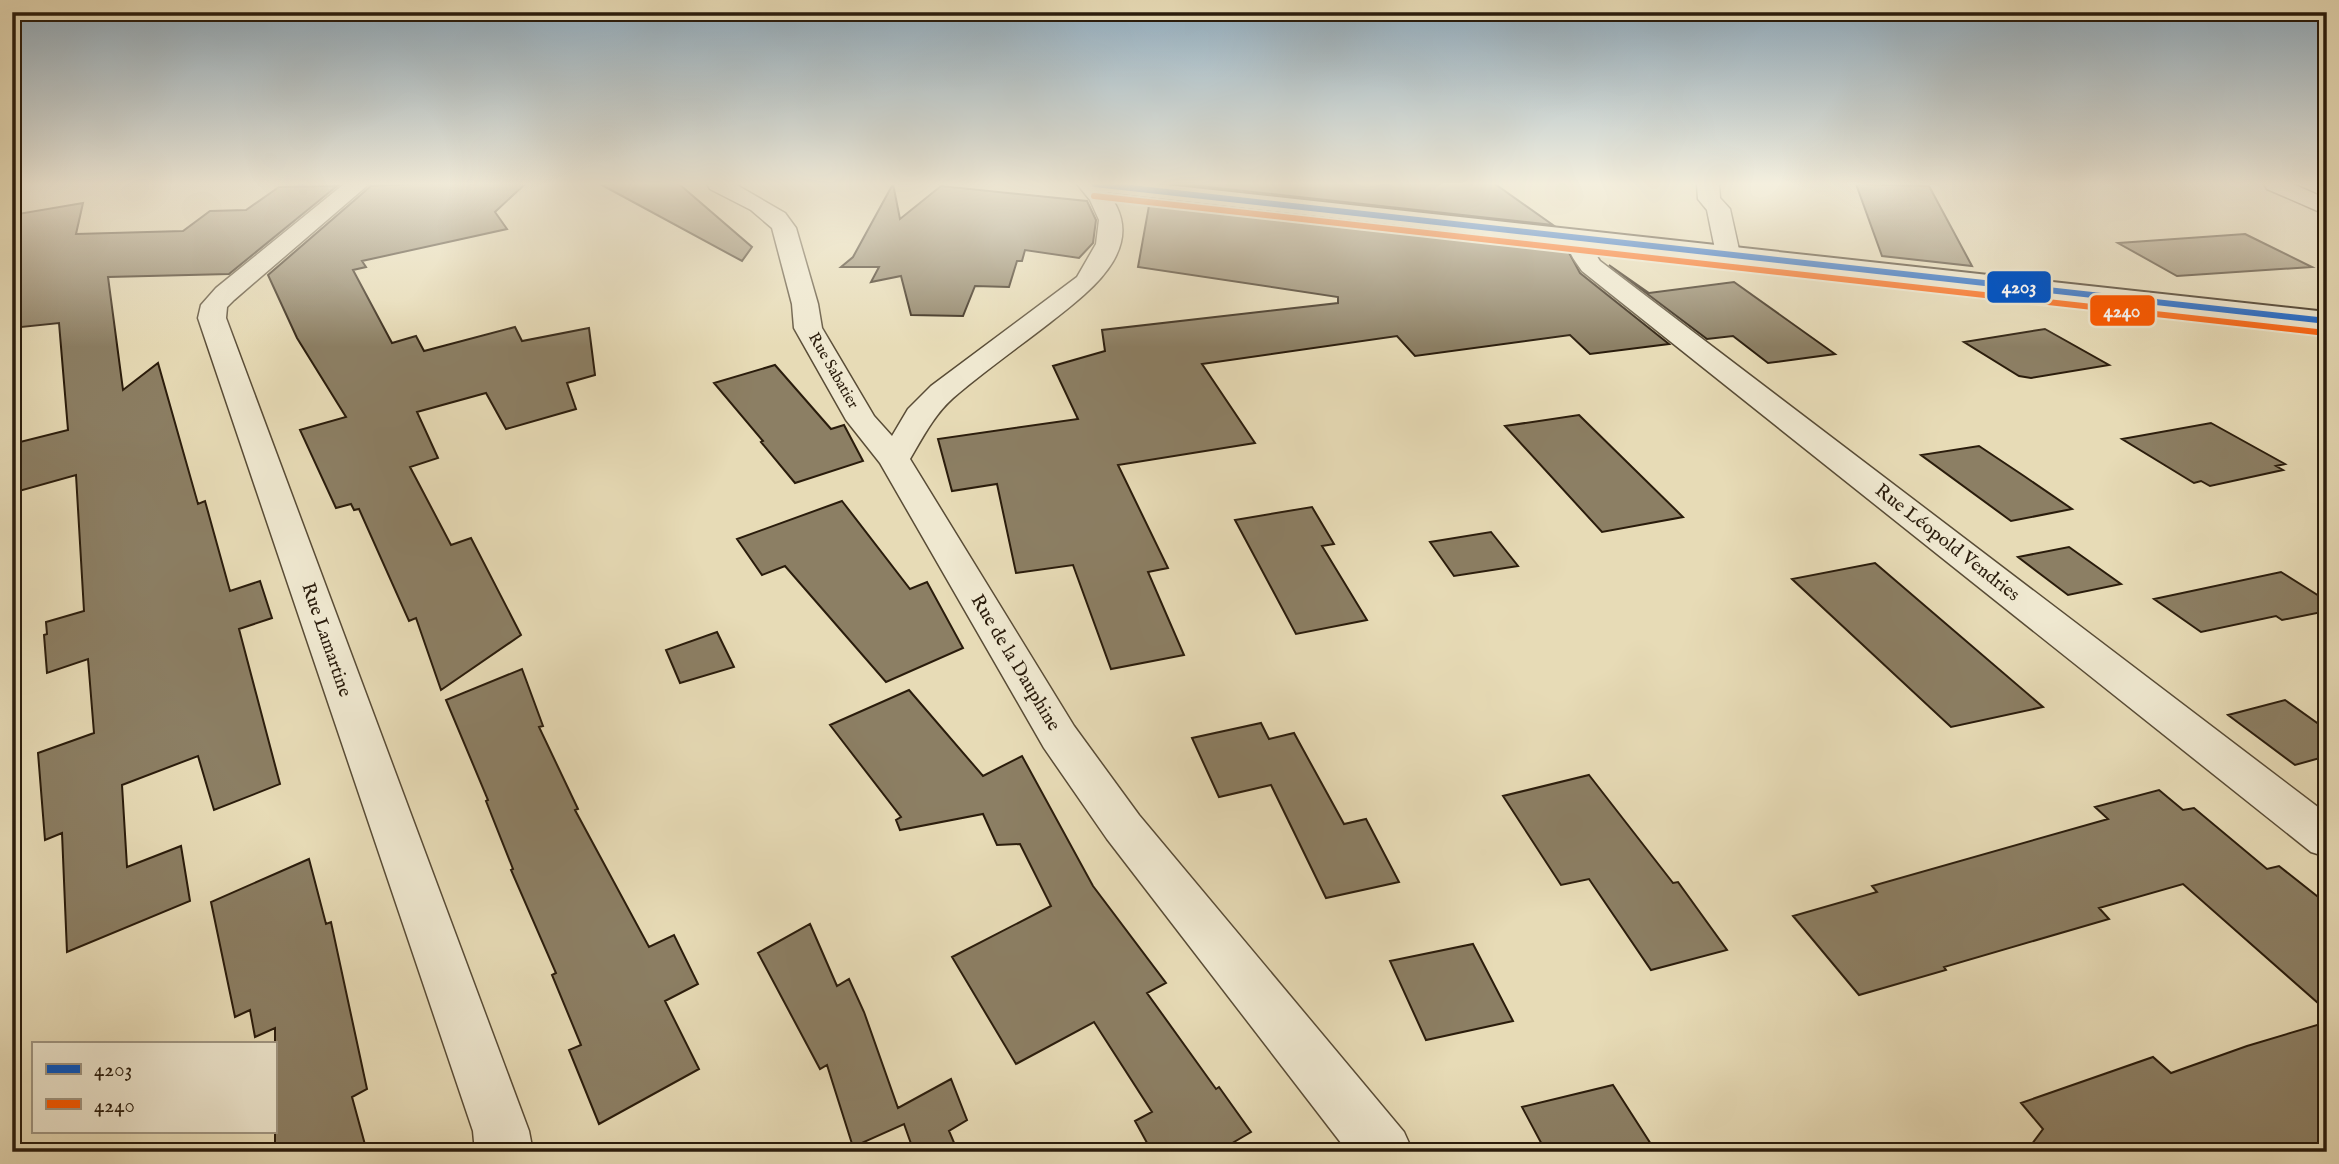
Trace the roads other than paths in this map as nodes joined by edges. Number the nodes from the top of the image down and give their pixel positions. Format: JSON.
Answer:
{"nodes":[{"id":1,"x":292,"y":238,"type":"edge"},
{"id":2,"x":787,"y":238,"type":"edge"},
{"id":3,"x":1109,"y":238,"type":"edge"},
{"id":4,"x":1575,"y":238,"type":"edge"},
{"id":5,"x":1725,"y":238,"type":"edge"},
{"id":6,"x":1581,"y":239,"type":"junction"},
{"id":7,"x":1728,"y":254,"type":"junction"},
{"id":8,"x":2327,"y":321,"type":"edge"},
{"id":9,"x":894,"y":460,"type":"junction"},
{"id":10,"x":2320,"y":827,"type":"edge"},
{"id":11,"x":504,"y":1152,"type":"edge"},
{"id":12,"x":1384,"y":1152,"type":"edge"}],
"edges":[{"from":1,"to":11,"type":"street","name":"Rue Lamartine"},
{"from":2,"to":9,"type":"street","name":"Rue Sabatier"},
{"from":3,"to":9,"type":"street"},
{"from":4,"to":6,"type":"main road"},
{"from":5,"to":7,"type":"street"},
{"from":6,"to":7,"type":"main road"},
{"from":6,"to":10,"type":"street","name":"Rue Léopold Vendries"},
{"from":7,"to":8,"type":"main road"},
{"from":9,"to":12,"type":"street","name":"Rue de la Dauphine"}]}
